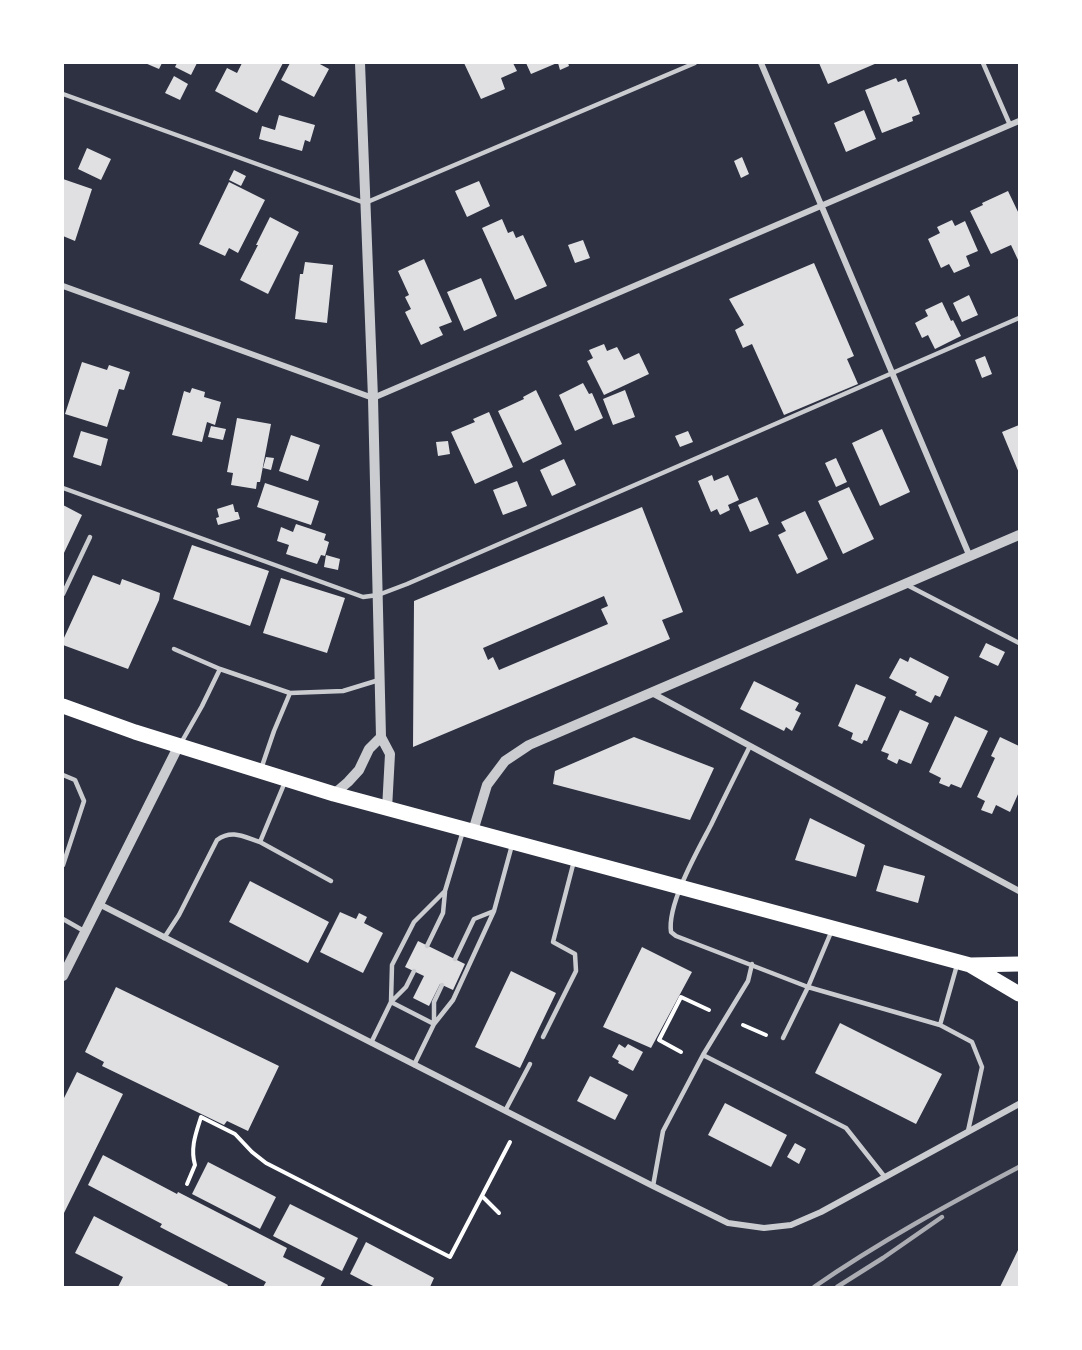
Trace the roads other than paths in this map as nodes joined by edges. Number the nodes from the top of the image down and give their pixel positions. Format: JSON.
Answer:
{"nodes":[{"id":1,"x":360,"y":63,"type":"edge"},
{"id":2,"x":695,"y":63,"type":"edge"},
{"id":3,"x":761,"y":63,"type":"edge"},
{"id":4,"x":983,"y":63,"type":"edge"},
{"id":5,"x":63,"y":94,"type":"edge"},
{"id":6,"x":1019,"y":121,"type":"edge"},
{"id":7,"x":1010,"y":125,"type":"junction"},
{"id":8,"x":365,"y":203,"type":"junction"},
{"id":9,"x":820,"y":206,"type":"junction"},
{"id":10,"x":63,"y":286,"type":"edge"},
{"id":11,"x":1019,"y":318,"type":"edge"},
{"id":12,"x":892,"y":373,"type":"junction"},
{"id":13,"x":373,"y":398,"type":"junction"},
{"id":14,"x":63,"y":488,"type":"edge"},
{"id":15,"x":1019,"y":535,"type":"edge"},
{"id":16,"x":90,"y":537,"type":"dead end"},
{"id":17,"x":970,"y":557,"type":"junction"},
{"id":18,"x":905,"y":584,"type":"junction"},
{"id":19,"x":63,"y":594,"type":"edge"},
{"id":20,"x":378,"y":595,"type":"junction"},
{"id":21,"x":1019,"y":643,"type":"edge"},
{"id":22,"x":174,"y":649,"type":"dead end"},
{"id":23,"x":220,"y":669,"type":"junction"},
{"id":24,"x":380,"y":680,"type":"junction"},
{"id":25,"x":290,"y":693,"type":"junction"},
{"id":26,"x":652,"y":693,"type":"junction"},
{"id":27,"x":63,"y":706,"type":"edge"},
{"id":28,"x":381,"y":737,"type":"junction"},
{"id":29,"x":179,"y":745,"type":"junction"},
{"id":30,"x":750,"y":746,"type":"junction"},
{"id":31,"x":261,"y":771,"type":"junction"},
{"id":32,"x":63,"y":775,"type":"edge"},
{"id":33,"x":286,"y":779,"type":"junction"},
{"id":34,"x":334,"y":794,"type":"junction"},
{"id":35,"x":387,"y":809,"type":"junction"},
{"id":36,"x":469,"y":830,"type":"junction"},
{"id":37,"x":260,"y":842,"type":"junction"},
{"id":38,"x":513,"y":842,"type":"junction"},
{"id":39,"x":574,"y":858,"type":"junction"},
{"id":40,"x":63,"y":865,"type":"edge"},
{"id":41,"x":331,"y":881,"type":"dead end"},
{"id":42,"x":680,"y":886,"type":"junction"},
{"id":43,"x":445,"y":891,"type":"junction"},
{"id":44,"x":1019,"y":891,"type":"edge"},
{"id":45,"x":99,"y":904,"type":"junction"},
{"id":46,"x":494,"y":911,"type":"junction"},
{"id":47,"x":63,"y":919,"type":"edge"},
{"id":48,"x":833,"y":927,"type":"junction"},
{"id":49,"x":85,"y":931,"type":"junction"},
{"id":50,"x":164,"y":938,"type":"junction"},
{"id":51,"x":427,"y":946,"type":"dead end"},
{"id":52,"x":455,"y":959,"type":"dead end"},
{"id":53,"x":964,"y":963,"type":"junction"},
{"id":54,"x":752,"y":964,"type":"junction"},
{"id":55,"x":1019,"y":964,"type":"edge"},
{"id":56,"x":414,"y":971,"type":"dead end"},
{"id":57,"x":63,"y":976,"type":"edge"},
{"id":58,"x":442,"y":985,"type":"dead end"},
{"id":59,"x":808,"y":987,"type":"junction"},
{"id":60,"x":1019,"y":994,"type":"edge"},
{"id":61,"x":391,"y":1002,"type":"junction"},
{"id":62,"x":434,"y":1024,"type":"junction"},
{"id":63,"x":940,"y":1025,"type":"junction"},
{"id":64,"x":543,"y":1037,"type":"dead end"},
{"id":65,"x":783,"y":1038,"type":"dead end"},
{"id":66,"x":371,"y":1043,"type":"junction"},
{"id":67,"x":703,"y":1055,"type":"junction"},
{"id":68,"x":530,"y":1064,"type":"dead end"},
{"id":69,"x":414,"y":1065,"type":"junction"},
{"id":70,"x":1019,"y":1104,"type":"edge"},
{"id":71,"x":505,"y":1111,"type":"junction"},
{"id":72,"x":968,"y":1131,"type":"junction"},
{"id":73,"x":884,"y":1176,"type":"junction"},
{"id":74,"x":653,"y":1186,"type":"junction"}],
"edges":[{"from":1,"to":8,"type":"street"},
{"from":2,"to":8,"type":"lane"},
{"from":3,"to":9,"type":"street"},
{"from":4,"to":7,"type":"lane"},
{"from":5,"to":8,"type":"lane"},
{"from":6,"to":7,"type":"street"},
{"from":7,"to":9,"type":"street"},
{"from":8,"to":13,"type":"street"},
{"from":9,"to":12,"type":"street"},
{"from":9,"to":13,"type":"street"},
{"from":10,"to":13,"type":"street"},
{"from":11,"to":12,"type":"lane"},
{"from":12,"to":17,"type":"street"},
{"from":12,"to":20,"type":"lane"},
{"from":13,"to":20,"type":"street"},
{"from":14,"to":20,"type":"lane"},
{"from":15,"to":17,"type":"street"},
{"from":16,"to":19,"type":"lane"},
{"from":17,"to":18,"type":"street"},
{"from":18,"to":21,"type":"lane"},
{"from":18,"to":26,"type":"street"},
{"from":20,"to":24,"type":"street"},
{"from":22,"to":23,"type":"lane"},
{"from":23,"to":25,"type":"lane"},
{"from":23,"to":29,"type":"lane"},
{"from":24,"to":25,"type":"lane"},
{"from":24,"to":28,"type":"street"},
{"from":25,"to":31,"type":"lane"},
{"from":26,"to":30,"type":"street"},
{"from":26,"to":36,"type":"street"},
{"from":27,"to":29,"type":"main road"},
{"from":28,"to":34,"type":"street"},
{"from":28,"to":35,"type":"street"},
{"from":29,"to":31,"type":"main road"},
{"from":29,"to":45,"type":"street"},
{"from":30,"to":42,"type":"lane"},
{"from":30,"to":44,"type":"street"},
{"from":31,"to":33,"type":"main road"},
{"from":32,"to":40,"type":"lane"},
{"from":33,"to":34,"type":"main road"},
{"from":33,"to":37,"type":"lane"},
{"from":34,"to":35,"type":"main road"},
{"from":35,"to":36,"type":"main road"},
{"from":36,"to":38,"type":"main road"},
{"from":36,"to":43,"type":"lane"},
{"from":37,"to":41,"type":"lane"},
{"from":37,"to":50,"type":"lane"},
{"from":38,"to":39,"type":"main road"},
{"from":38,"to":46,"type":"lane"},
{"from":39,"to":42,"type":"main road"},
{"from":39,"to":64,"type":"lane"},
{"from":42,"to":48,"type":"main road"},
{"from":42,"to":54,"type":"lane"},
{"from":43,"to":51,"type":"lane"},
{"from":43,"to":61,"type":"lane"},
{"from":45,"to":49,"type":"street"},
{"from":45,"to":50,"type":"street"},
{"from":46,"to":52,"type":"lane"},
{"from":46,"to":62,"type":"lane"},
{"from":47,"to":49,"type":"lane"},
{"from":48,"to":53,"type":"main road"},
{"from":48,"to":59,"type":"lane"},
{"from":49,"to":57,"type":"street"},
{"from":50,"to":66,"type":"street"},
{"from":53,"to":55,"type":"main road"},
{"from":53,"to":60,"type":"main road"},
{"from":53,"to":63,"type":"lane"},
{"from":54,"to":59,"type":"lane"},
{"from":54,"to":67,"type":"lane"},
{"from":56,"to":61,"type":"lane"},
{"from":58,"to":62,"type":"lane"},
{"from":59,"to":63,"type":"lane"},
{"from":59,"to":65,"type":"lane"},
{"from":61,"to":62,"type":"lane"},
{"from":61,"to":66,"type":"lane"},
{"from":62,"to":69,"type":"lane"},
{"from":63,"to":72,"type":"lane"},
{"from":66,"to":69,"type":"street"},
{"from":67,"to":73,"type":"lane"},
{"from":67,"to":74,"type":"lane"},
{"from":68,"to":71,"type":"lane"},
{"from":69,"to":71,"type":"street"},
{"from":70,"to":72,"type":"street"},
{"from":71,"to":74,"type":"street"},
{"from":72,"to":73,"type":"street"},
{"from":73,"to":74,"type":"street"}]}
